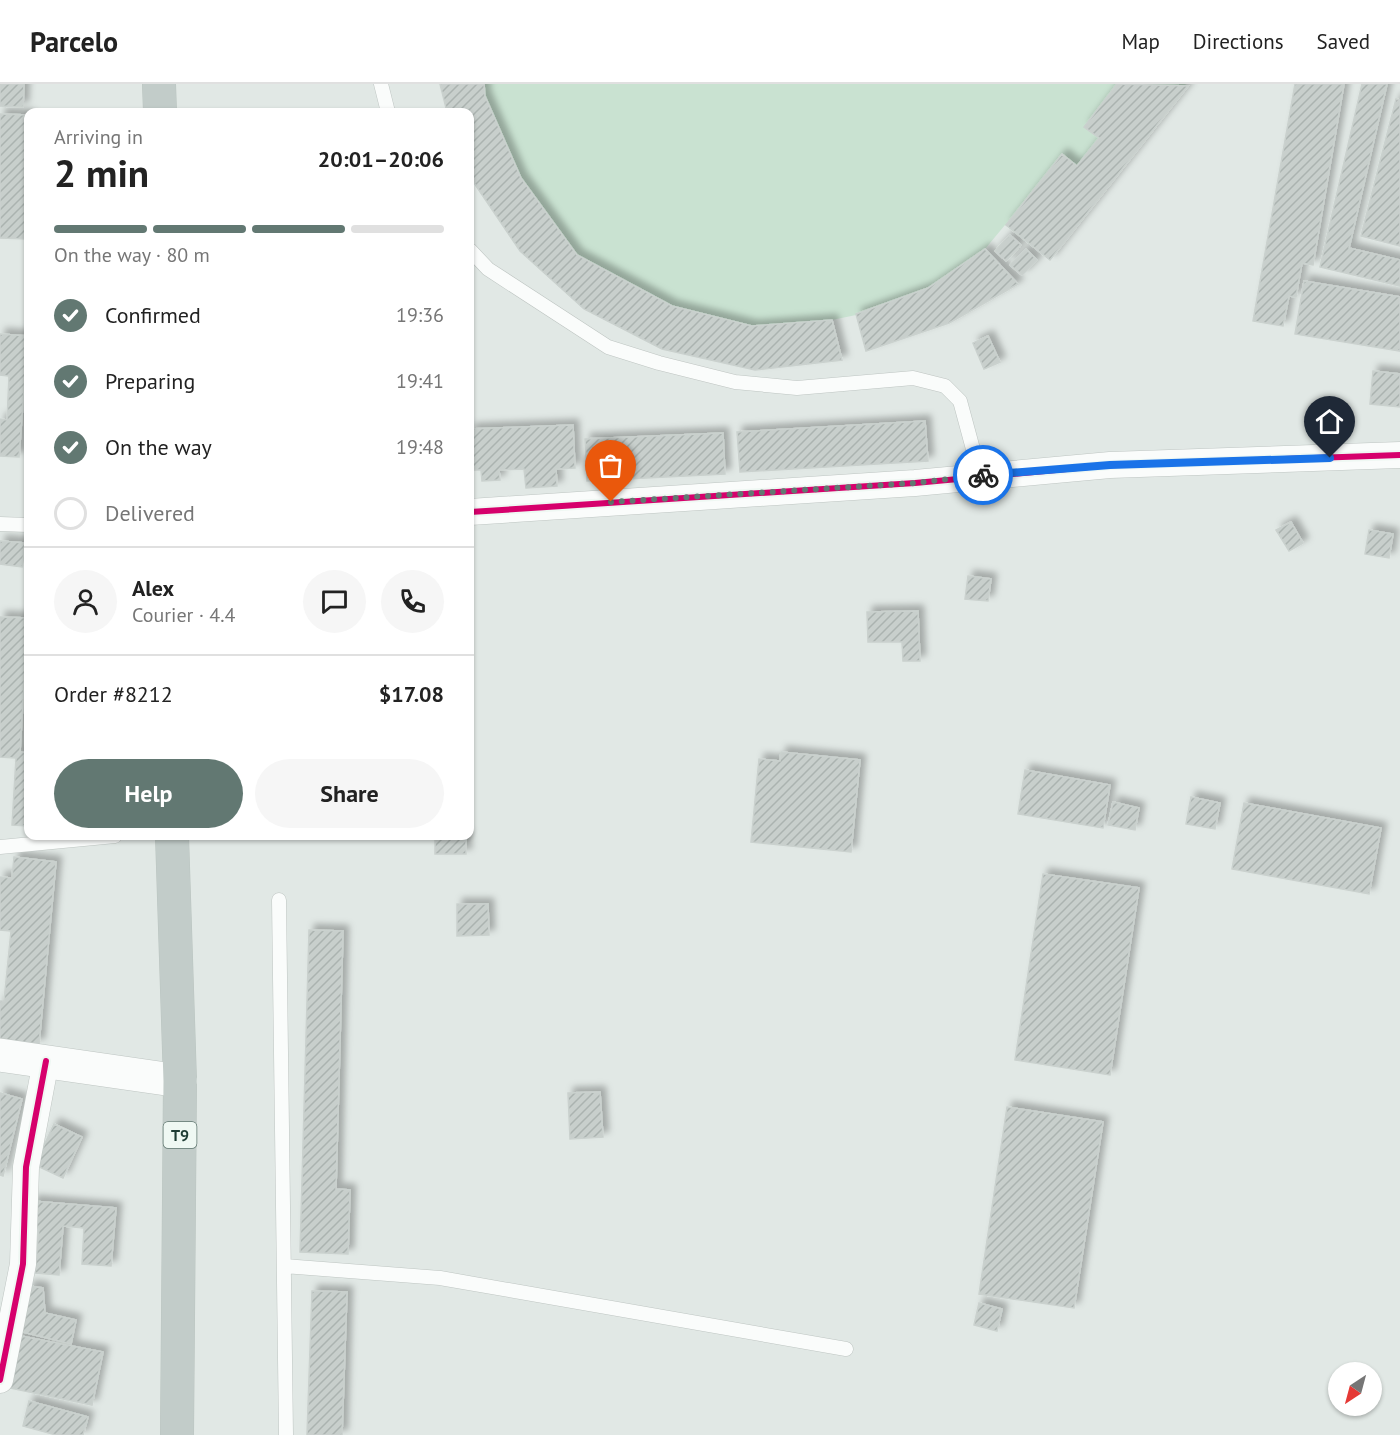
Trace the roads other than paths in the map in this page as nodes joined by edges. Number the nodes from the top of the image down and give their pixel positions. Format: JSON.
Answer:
{"nodes":[{"id":1,"x":159,"y":84,"type":"edge"},
{"id":2,"x":381,"y":84,"type":"edge"},
{"id":3,"x":160,"y":108,"type":"edge"},
{"id":4,"x":387,"y":108,"type":"edge"},
{"id":5,"x":474,"y":254,"type":"edge"},
{"id":6,"x":1400,"y":455,"type":"edge"},
{"id":7,"x":980,"y":475,"type":"junction"},
{"id":8,"x":474,"y":512,"type":"edge"},
{"id":9,"x":0,"y":524,"type":"edge"},
{"id":10,"x":24,"y":525,"type":"edge"},
{"id":11,"x":73,"y":840,"type":"edge"},
{"id":12,"x":172,"y":840,"type":"edge"},
{"id":13,"x":0,"y":847,"type":"edge"},
{"id":14,"x":279,"y":900,"type":"dead end"},
{"id":15,"x":0,"y":1054,"type":"edge"},
{"id":16,"x":46,"y":1061,"type":"junction"},
{"id":17,"x":180,"y":1081,"type":"junction"},
{"id":18,"x":284,"y":1266,"type":"junction"},
{"id":19,"x":846,"y":1349,"type":"dead end"},
{"id":20,"x":0,"y":1380,"type":"edge"},
{"id":21,"x":177,"y":1435,"type":"edge"},
{"id":22,"x":286,"y":1435,"type":"edge"}],
"edges":[{"from":1,"to":3,"type":"highway"},
{"from":2,"to":4,"type":"lane"},
{"from":5,"to":7,"type":"lane"},
{"from":6,"to":7,"type":"street"},
{"from":7,"to":8,"type":"street"},
{"from":9,"to":10,"type":"lane"},
{"from":11,"to":13,"type":"lane"},
{"from":12,"to":17,"type":"highway","number":"T9"},
{"from":14,"to":18,"type":"lane"},
{"from":15,"to":16,"type":"street"},
{"from":16,"to":17,"type":"street"},
{"from":16,"to":20,"type":"street"},
{"from":17,"to":21,"type":"highway","number":"T9"},
{"from":18,"to":19,"type":"lane"},
{"from":18,"to":22,"type":"lane"}]}
